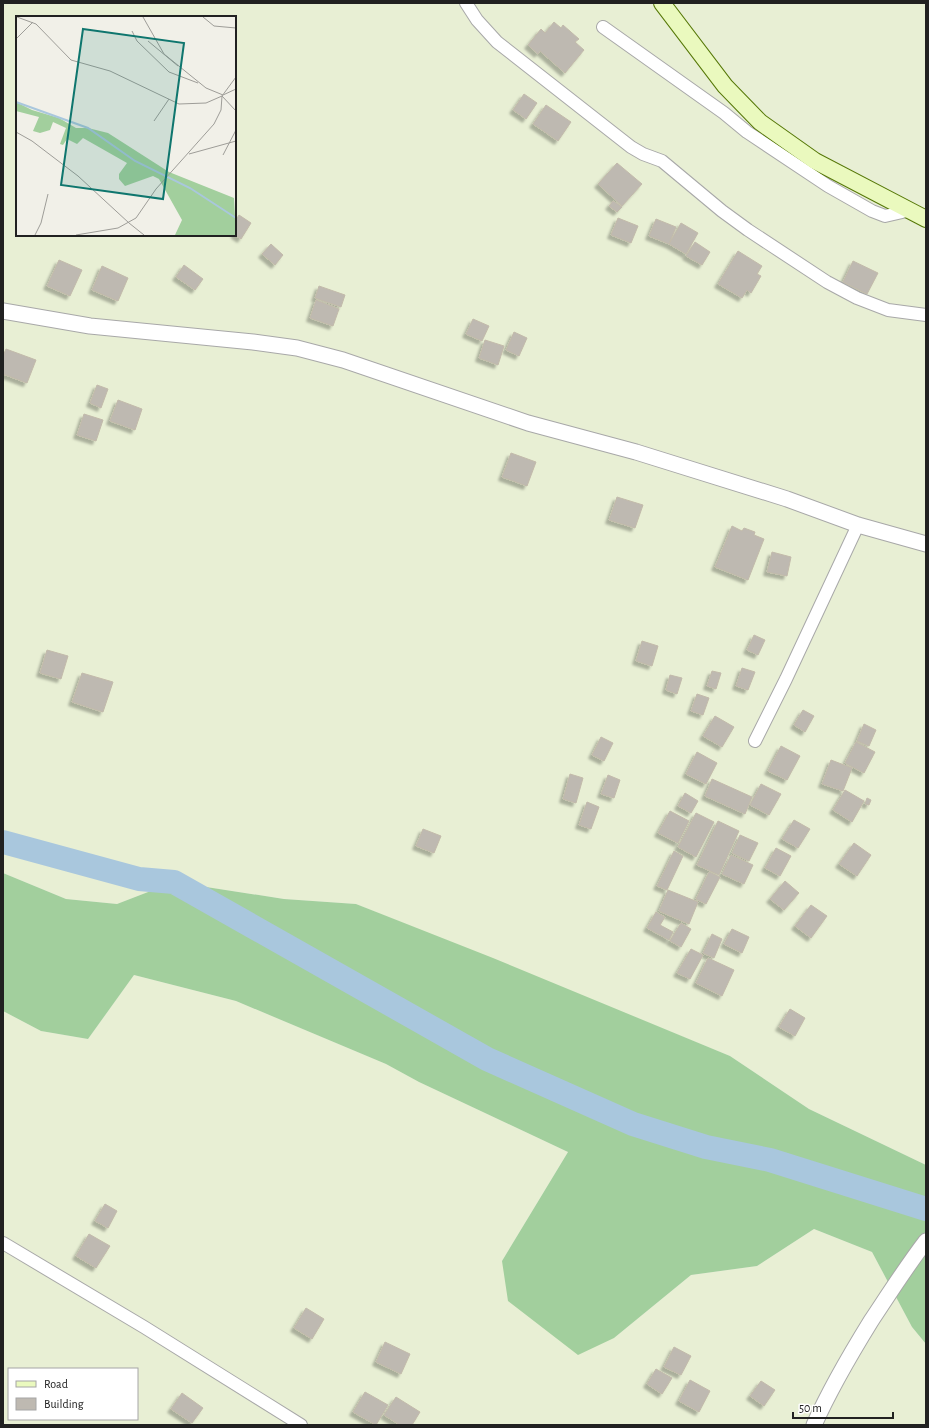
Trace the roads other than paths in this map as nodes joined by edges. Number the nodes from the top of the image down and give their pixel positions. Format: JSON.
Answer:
{"nodes":[{"id":1,"x":466,"y":3,"type":"edge"},
{"id":2,"x":662,"y":3,"type":"edge"},
{"id":3,"x":603,"y":27,"type":"dead end"},
{"id":4,"x":911,"y":210,"type":"junction"},
{"id":5,"x":926,"y":219,"type":"edge"},
{"id":6,"x":3,"y":311,"type":"edge"},
{"id":7,"x":926,"y":315,"type":"edge"},
{"id":8,"x":858,"y":525,"type":"junction"},
{"id":9,"x":926,"y":544,"type":"edge"},
{"id":10,"x":755,"y":741,"type":"dead end"},
{"id":11,"x":926,"y":1240,"type":"edge"},
{"id":12,"x":3,"y":1243,"type":"edge"},
{"id":13,"x":301,"y":1425,"type":"edge"},
{"id":14,"x":814,"y":1425,"type":"edge"}],
"edges":[{"from":1,"to":7,"type":"street"},
{"from":2,"to":4,"type":"main road"},
{"from":3,"to":4,"type":"street"},
{"from":4,"to":5,"type":"main road"},
{"from":6,"to":8,"type":"street"},
{"from":8,"to":9,"type":"street"},
{"from":8,"to":10,"type":"street"},
{"from":11,"to":14,"type":"street"},
{"from":12,"to":13,"type":"street"}]}
